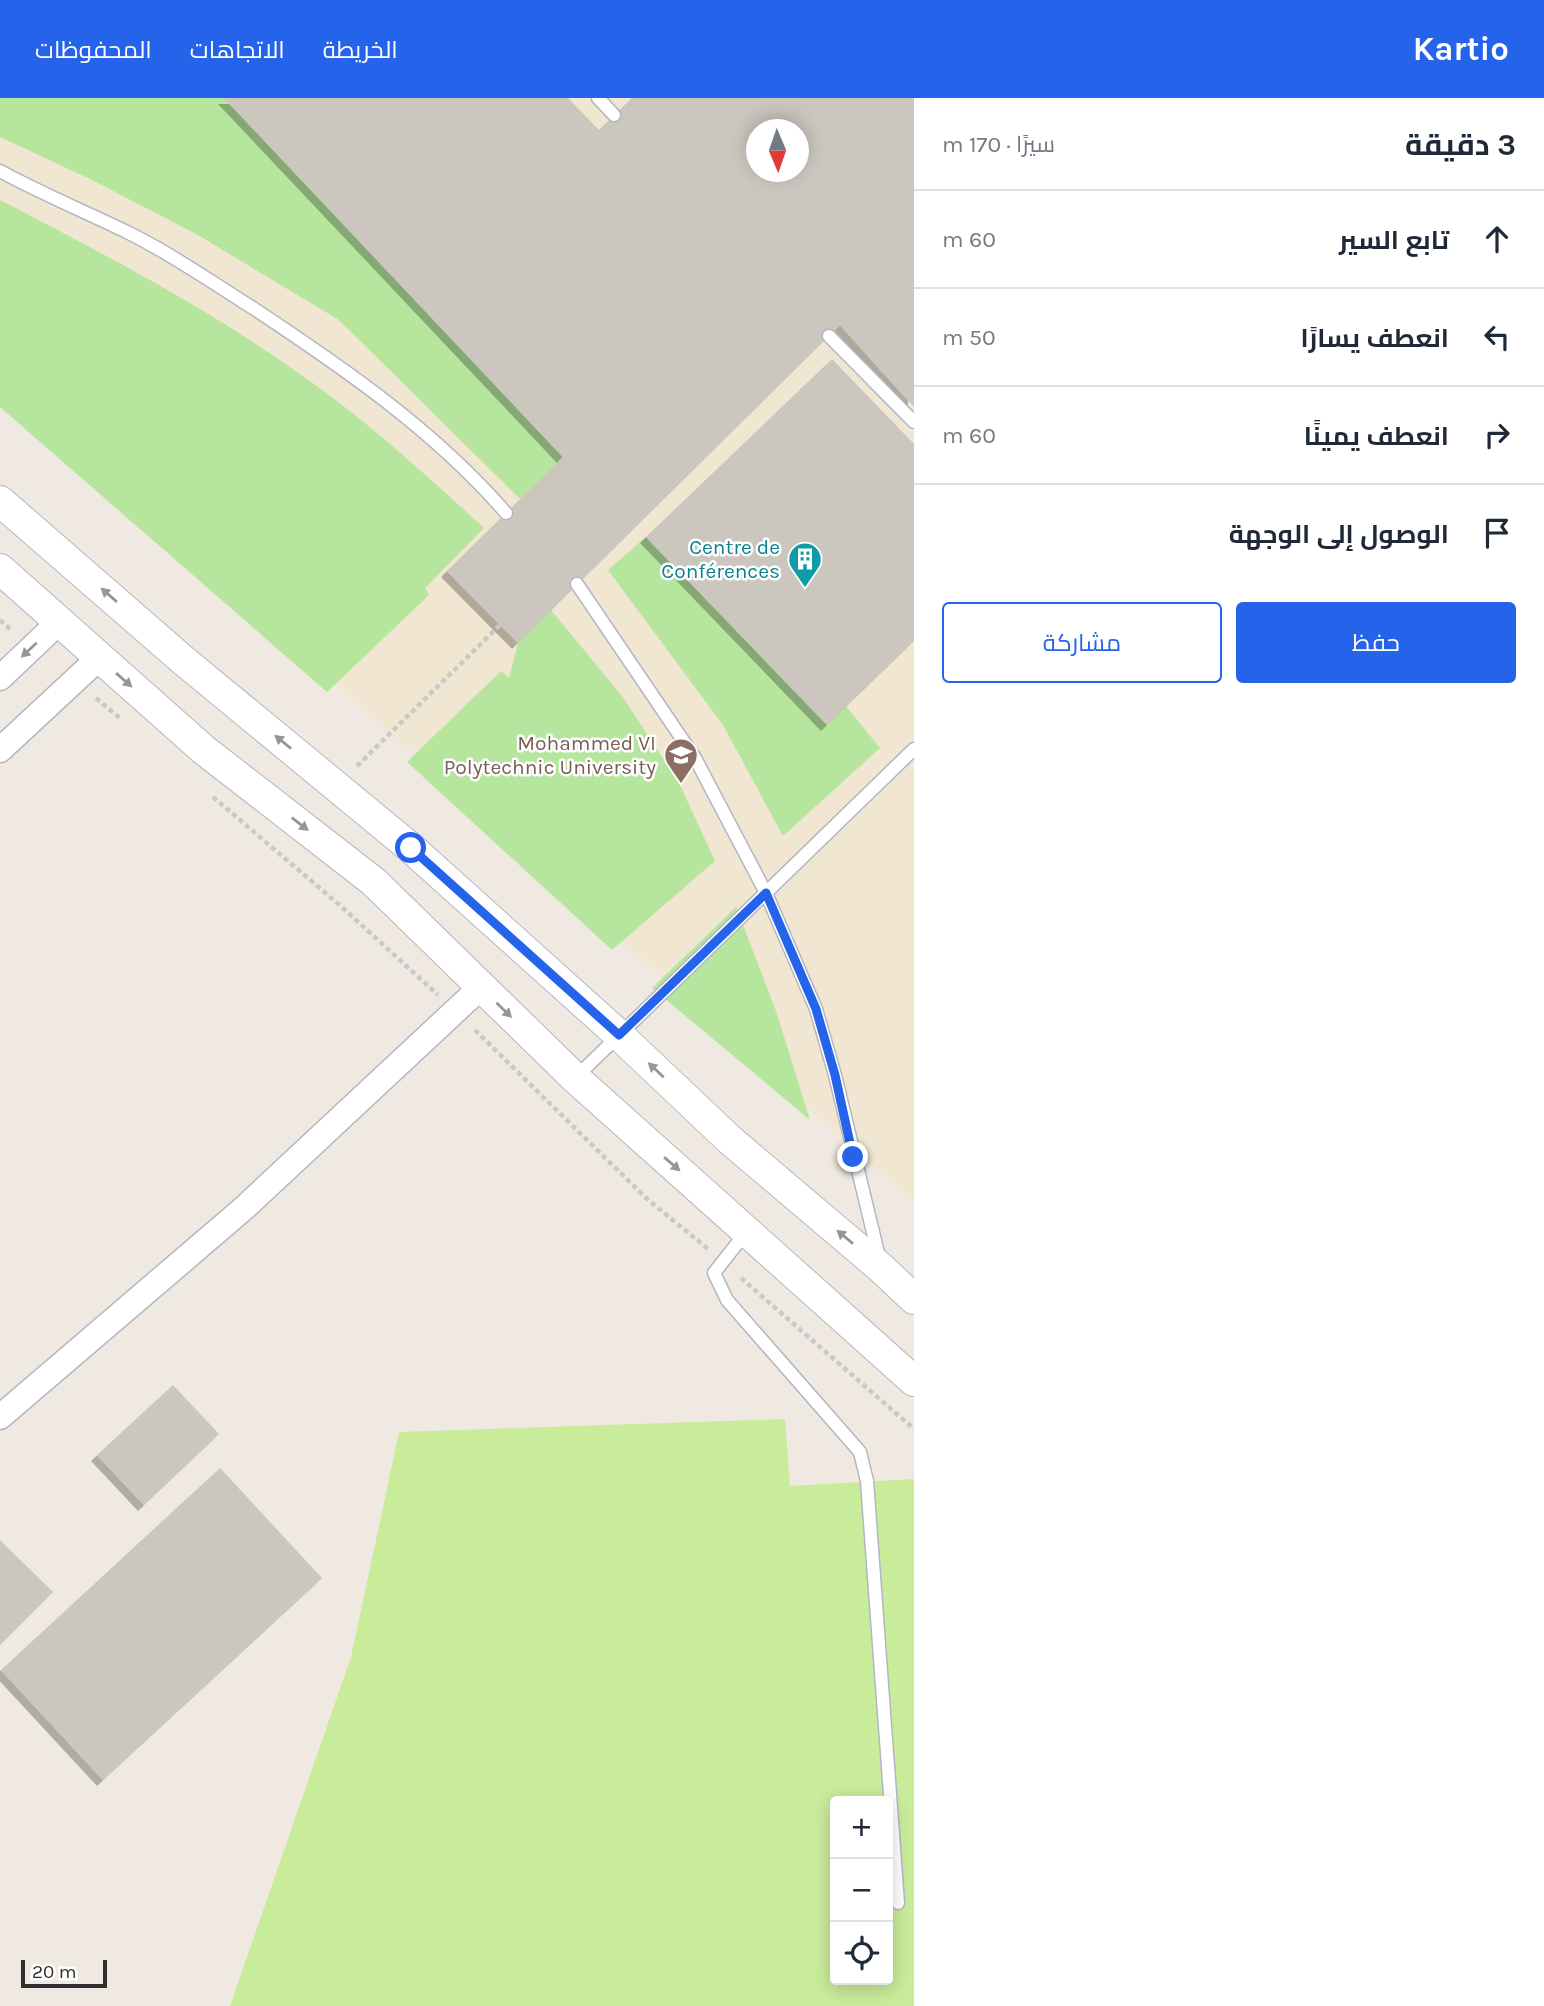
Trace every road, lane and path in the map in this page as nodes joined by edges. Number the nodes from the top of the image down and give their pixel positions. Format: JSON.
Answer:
{"nodes":[{"id":1,"x":598,"y":98,"type":"edge"},
{"id":2,"x":614,"y":115,"type":"dead end"},
{"id":3,"x":0,"y":171,"type":"edge"},
{"id":4,"x":830,"y":336,"type":"dead end"},
{"id":5,"x":914,"y":422,"type":"edge"},
{"id":6,"x":0,"y":501,"type":"edge"},
{"id":7,"x":506,"y":513,"type":"dead end"},
{"id":8,"x":0,"y":569,"type":"edge"},
{"id":9,"x":578,"y":584,"type":"dead end"},
{"id":10,"x":59,"y":622,"type":"junction"},
{"id":11,"x":500,"y":625,"type":"dead end"},
{"id":12,"x":99,"y":658,"type":"junction"},
{"id":13,"x":0,"y":678,"type":"edge"},
{"id":14,"x":914,"y":749,"type":"edge"},
{"id":15,"x":0,"y":750,"type":"edge"},
{"id":16,"x":336,"y":786,"type":"junction"},
{"id":17,"x":766,"y":893,"type":"junction"},
{"id":18,"x":481,"y":987,"type":"junction"},
{"id":19,"x":619,"y":1035,"type":"junction"},
{"id":20,"x":575,"y":1078,"type":"junction"},
{"id":21,"x":747,"y":1231,"type":"junction"},
{"id":22,"x":881,"y":1268,"type":"junction"},
{"id":23,"x":914,"y":1298,"type":"edge"},
{"id":24,"x":914,"y":1381,"type":"edge"},
{"id":25,"x":0,"y":1417,"type":"edge"},
{"id":26,"x":898,"y":1903,"type":"dead end"}],
"edges":[{"from":1,"to":2,"type":"lane"},
{"from":3,"to":7,"type":"lane"},
{"from":4,"to":5,"type":"lane"},
{"from":16,"to":6,"type":"street","one_way":true},
{"from":8,"to":10,"type":"street"},
{"from":9,"to":17,"type":"lane"},
{"from":10,"to":12,"type":"street"},
{"from":10,"to":13,"type":"street","one_way":true},
{"from":11,"to":16,"type":"path"},
{"from":12,"to":15,"type":"street"},
{"from":12,"to":18,"type":"street","one_way":true},
{"from":14,"to":17,"type":"lane"},
{"from":16,"to":19,"type":"street"},
{"from":17,"to":19,"type":"lane"},
{"from":17,"to":22,"type":"lane"},
{"from":18,"to":20,"type":"street","one_way":true},
{"from":18,"to":25,"type":"street"},
{"from":19,"to":20,"type":"lane"},
{"from":22,"to":19,"type":"street","one_way":true},
{"from":20,"to":21,"type":"street","one_way":true},
{"from":21,"to":24,"type":"street"},
{"from":21,"to":26,"type":"lane"},
{"from":22,"to":23,"type":"street"}]}
